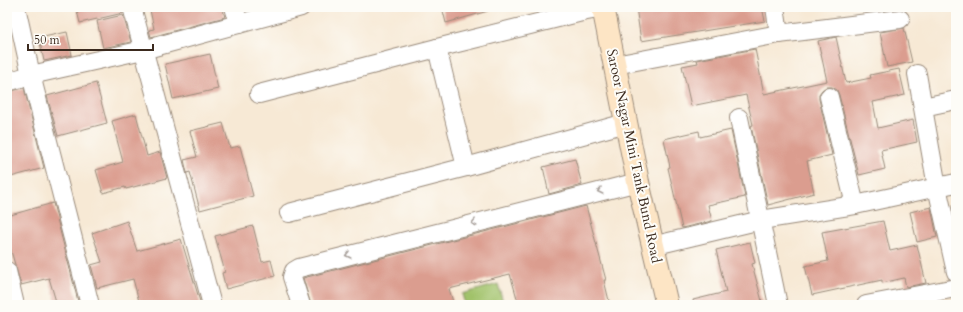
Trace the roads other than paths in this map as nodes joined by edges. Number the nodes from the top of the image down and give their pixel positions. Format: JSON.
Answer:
{"nodes":[{"id":1,"x":16,"y":7,"type":"edge"},
{"id":2,"x":132,"y":7,"type":"edge"},
{"id":3,"x":301,"y":7,"type":"edge"},
{"id":4,"x":775,"y":7,"type":"edge"},
{"id":5,"x":603,"y":8,"type":"edge"},
{"id":6,"x":237,"y":16,"type":"edge"},
{"id":7,"x":900,"y":19,"type":"dead end"},
{"id":8,"x":779,"y":34,"type":"junction"},
{"id":9,"x":437,"y":48,"type":"junction"},
{"id":10,"x":143,"y":50,"type":"junction"},
{"id":11,"x":615,"y":65,"type":"junction"},
{"id":12,"x":917,"y":74,"type":"dead end"},
{"id":13,"x":31,"y":75,"type":"junction"},
{"id":14,"x":7,"y":82,"type":"edge"},
{"id":15,"x":259,"y":94,"type":"dead end"},
{"id":16,"x":829,"y":97,"type":"dead end"},
{"id":17,"x":956,"y":100,"type":"edge"},
{"id":18,"x":923,"y":107,"type":"junction"},
{"id":19,"x":739,"y":118,"type":"dead end"},
{"id":20,"x":626,"y":123,"type":"junction"},
{"id":21,"x":466,"y":167,"type":"junction"},
{"id":22,"x":638,"y":182,"type":"junction"},
{"id":23,"x":956,"y":183,"type":"edge"},
{"id":24,"x":937,"y":187,"type":"junction"},
{"id":25,"x":855,"y":205,"type":"junction"},
{"id":26,"x":289,"y":213,"type":"dead end"},
{"id":27,"x":760,"y":220,"type":"junction"},
{"id":28,"x":652,"y":246,"type":"junction"},
{"id":29,"x":7,"y":271,"type":"edge"},
{"id":30,"x":956,"y":272,"type":"edge"},
{"id":31,"x":956,"y":288,"type":"edge"},
{"id":32,"x":15,"y":305,"type":"edge"},
{"id":33,"x":90,"y":305,"type":"edge"},
{"id":34,"x":212,"y":305,"type":"edge"},
{"id":35,"x":301,"y":305,"type":"edge"},
{"id":36,"x":667,"y":305,"type":"edge"},
{"id":37,"x":778,"y":305,"type":"edge"},
{"id":38,"x":869,"y":305,"type":"edge"}],
"edges":[{"from":1,"to":13,"type":"street"},
{"from":2,"to":10,"type":"street"},
{"from":3,"to":6,"type":"street"},
{"from":4,"to":8,"type":"street"},
{"from":5,"to":9,"type":"street"},
{"from":5,"to":11,"type":"main road","name":"Saroor Nagar Mini Tank Bund Road"},
{"from":6,"to":10,"type":"street"},
{"from":7,"to":8,"type":"street"},
{"from":8,"to":11,"type":"street"},
{"from":9,"to":15,"type":"street"},
{"from":9,"to":21,"type":"street"},
{"from":10,"to":13,"type":"street"},
{"from":10,"to":34,"type":"street"},
{"from":11,"to":20,"type":"main road","name":"Saroor Nagar Mini Tank Bund Road"},
{"from":12,"to":18,"type":"street"},
{"from":13,"to":14,"type":"street"},
{"from":13,"to":33,"type":"street"},
{"from":16,"to":25,"type":"street"},
{"from":17,"to":18,"type":"street"},
{"from":18,"to":24,"type":"street"},
{"from":19,"to":27,"type":"street"},
{"from":20,"to":21,"type":"street"},
{"from":20,"to":22,"type":"main road","name":"Saroor Nagar Mini Tank Bund Road"},
{"from":21,"to":26,"type":"street"},
{"from":22,"to":28,"type":"main road","name":"Saroor Nagar Mini Tank Bund Road"},
{"from":22,"to":35,"type":"street","one_way":true},
{"from":23,"to":24,"type":"street"},
{"from":24,"to":25,"type":"street"},
{"from":24,"to":30,"type":"street"},
{"from":25,"to":27,"type":"street"},
{"from":27,"to":28,"type":"street"},
{"from":27,"to":37,"type":"street"},
{"from":28,"to":36,"type":"main road","name":"Saroor Nagar Mini Tank Bund Road"},
{"from":29,"to":32,"type":"street"},
{"from":31,"to":38,"type":"street"}]}
